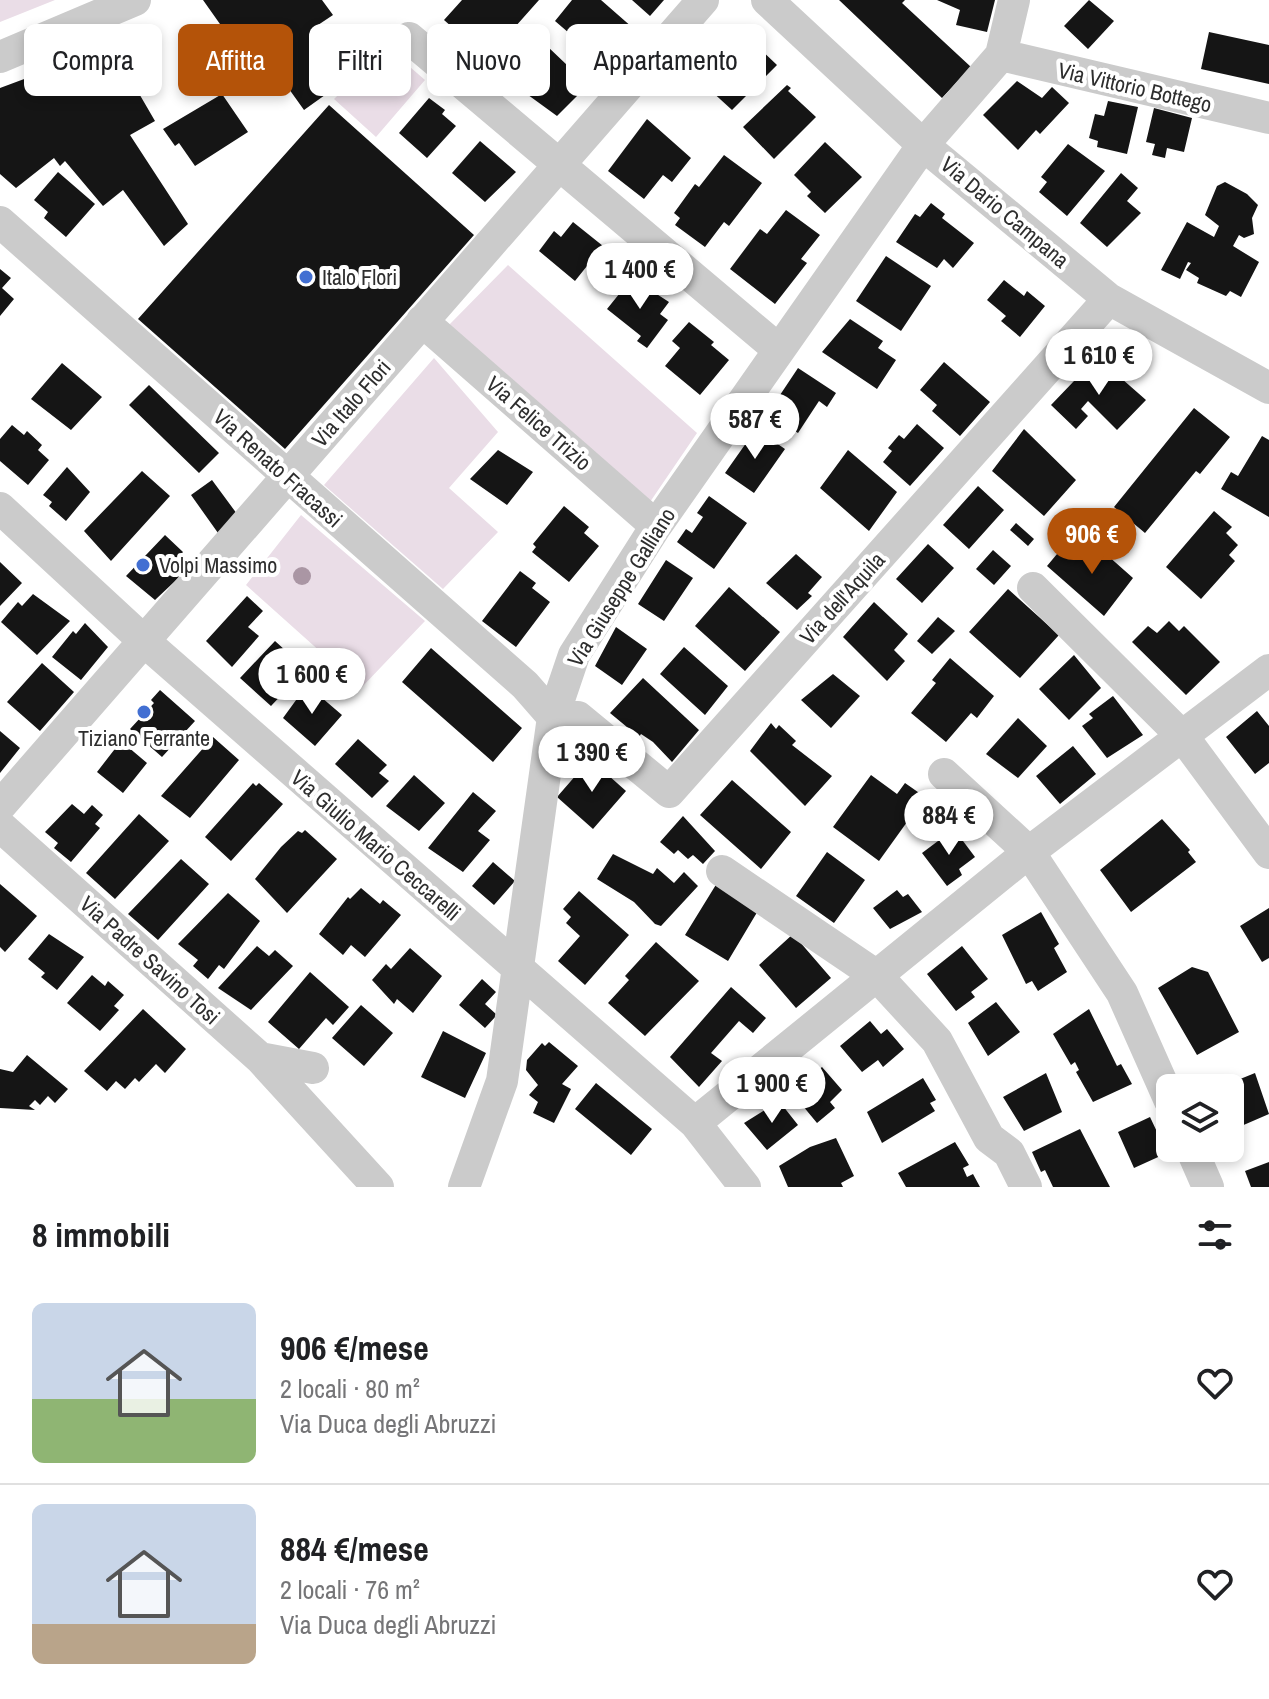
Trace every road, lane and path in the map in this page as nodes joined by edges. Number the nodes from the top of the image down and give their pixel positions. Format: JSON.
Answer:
{"nodes":[{"id":1,"x":135,"y":0,"type":"edge"},
{"id":2,"x":703,"y":0,"type":"edge"},
{"id":3,"x":767,"y":0,"type":"edge"},
{"id":4,"x":1014,"y":0,"type":"edge"},
{"id":5,"x":411,"y":40,"type":"edge"},
{"id":6,"x":1001,"y":55,"type":"junction"},
{"id":7,"x":0,"y":57,"type":"edge"},
{"id":8,"x":1269,"y":118,"type":"edge"},
{"id":9,"x":923,"y":145,"type":"junction"},
{"id":10,"x":557,"y":164,"type":"junction"},
{"id":11,"x":0,"y":222,"type":"edge"},
{"id":12,"x":1109,"y":299,"type":"junction"},
{"id":13,"x":422,"y":321,"type":"junction"},
{"id":14,"x":779,"y":350,"type":"junction"},
{"id":15,"x":1269,"y":388,"type":"edge"},
{"id":16,"x":287,"y":476,"type":"junction"},
{"id":17,"x":0,"y":508,"type":"edge"},
{"id":18,"x":656,"y":526,"type":"junction"},
{"id":19,"x":1033,"y":588,"type":"dead end"},
{"id":20,"x":144,"y":641,"type":"junction"},
{"id":21,"x":1269,"y":670,"type":"edge"},
{"id":22,"x":553,"y":717,"type":"junction"},
{"id":23,"x":1184,"y":738,"type":"junction"},
{"id":24,"x":944,"y":774,"type":"dead end"},
{"id":25,"x":0,"y":806,"type":"edge"},
{"id":26,"x":0,"y":826,"type":"edge"},
{"id":27,"x":1029,"y":852,"type":"junction"},
{"id":28,"x":1269,"y":853,"type":"edge"},
{"id":29,"x":722,"y":871,"type":"dead end"},
{"id":30,"x":520,"y":971,"type":"junction"},
{"id":31,"x":877,"y":976,"type":"junction"},
{"id":32,"x":260,"y":1058,"type":"junction"},
{"id":33,"x":313,"y":1068,"type":"dead end"},
{"id":34,"x":1158,"y":1074,"type":"edge"},
{"id":35,"x":695,"y":1123,"type":"junction"},
{"id":36,"x":1197,"y":1162,"type":"edge"},
{"id":37,"x":378,"y":1187,"type":"edge"},
{"id":38,"x":464,"y":1187,"type":"edge"},
{"id":39,"x":745,"y":1187,"type":"edge"},
{"id":40,"x":1026,"y":1187,"type":"edge"},
{"id":41,"x":1208,"y":1187,"type":"edge"}],
"edges":[{"from":1,"to":7,"type":"street"},
{"from":2,"to":10,"type":"street","name":"Via Italo Flori"},
{"from":3,"to":9,"type":"street","name":"Via Dario Campana"},
{"from":4,"to":6,"type":"street"},
{"from":5,"to":10,"type":"street"},
{"from":6,"to":8,"type":"street","name":"Via Vittorio Bottego"},
{"from":6,"to":9,"type":"street","name":"Via Giuseppe Galliano"},
{"from":9,"to":12,"type":"street","name":"Via Dario Campana"},
{"from":9,"to":14,"type":"street","name":"Via Giuseppe Galliano"},
{"from":10,"to":13,"type":"street","name":"Via Italo Flori"},
{"from":10,"to":14,"type":"street"},
{"from":11,"to":16,"type":"street","name":"Via Renato Fracassi"},
{"from":12,"to":15,"type":"street","name":"Via Dario Campana"},
{"from":12,"to":22,"type":"street","name":"Via dell'Aquila"},
{"from":13,"to":16,"type":"street","name":"Via Italo Flori"},
{"from":13,"to":18,"type":"street","name":"Via Felice Trizio"},
{"from":14,"to":18,"type":"street","name":"Via Giuseppe Galliano"},
{"from":16,"to":20,"type":"street","name":"Via Italo Flori"},
{"from":16,"to":22,"type":"street","name":"Via Renato Fracassi"},
{"from":17,"to":20,"type":"street","name":"Via Giulio Mario Ceccarelli"},
{"from":18,"to":22,"type":"street","name":"Via Giuseppe Galliano"},
{"from":19,"to":23,"type":"street"},
{"from":20,"to":25,"type":"street","name":"Via Italo Flori"},
{"from":20,"to":30,"type":"street","name":"Via Giulio Mario Ceccarelli"},
{"from":21,"to":23,"type":"street"},
{"from":22,"to":30,"type":"street","name":"Via Giuseppe Galliano"},
{"from":23,"to":27,"type":"street"},
{"from":23,"to":28,"type":"street"},
{"from":24,"to":27,"type":"street"},
{"from":26,"to":32,"type":"street","name":"Via Padre Savino Tosi"},
{"from":27,"to":31,"type":"street"},
{"from":27,"to":34,"type":"street"},
{"from":29,"to":31,"type":"street"},
{"from":30,"to":35,"type":"street","name":"Via Giulio Mario Ceccarelli"},
{"from":30,"to":38,"type":"street","name":"Via Giuseppe Galliano"},
{"from":31,"to":35,"type":"street"},
{"from":31,"to":40,"type":"street"},
{"from":32,"to":33,"type":"street"},
{"from":32,"to":37,"type":"street","name":"Via Padre Savino Tosi"},
{"from":35,"to":39,"type":"street","name":"Via Giulio Mario Ceccarelli"},
{"from":36,"to":41,"type":"street"}]}
